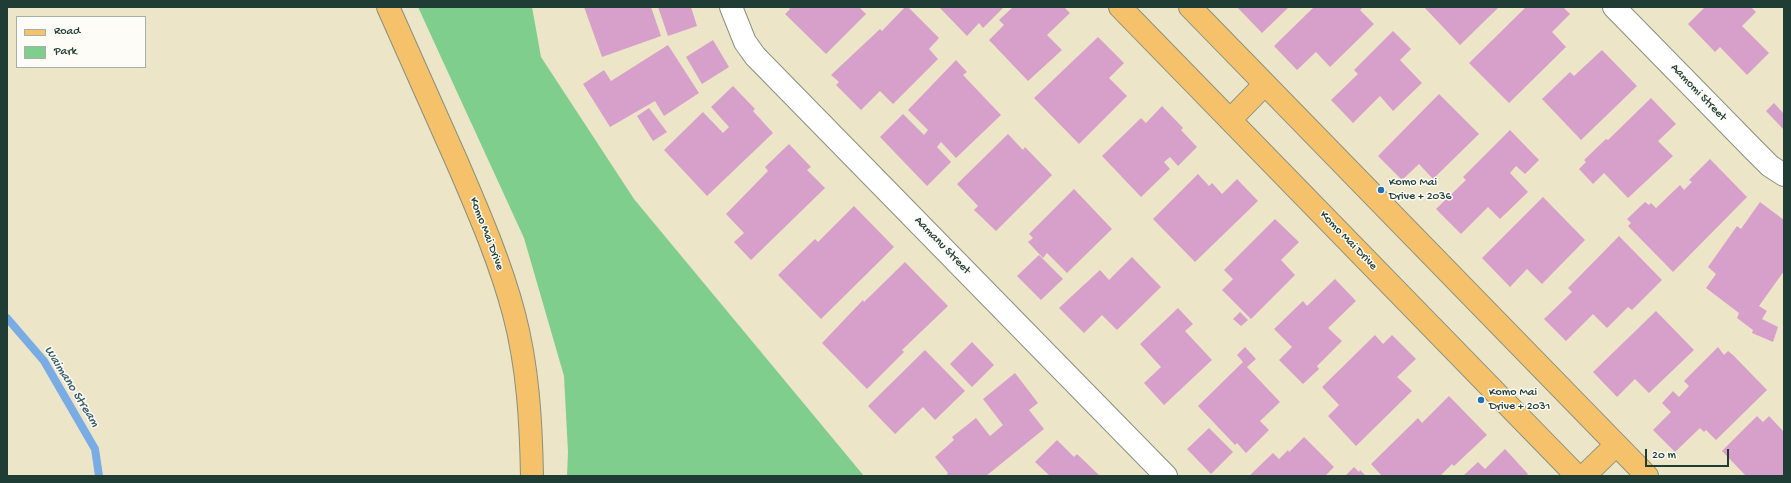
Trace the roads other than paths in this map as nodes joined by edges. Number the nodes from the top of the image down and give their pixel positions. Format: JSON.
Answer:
{"nodes":[{"id":1,"x":388,"y":7,"type":"edge"},
{"id":2,"x":731,"y":7,"type":"edge"},
{"id":3,"x":1120,"y":7,"type":"edge"},
{"id":4,"x":1190,"y":7,"type":"edge"},
{"id":5,"x":1614,"y":7,"type":"edge"},
{"id":6,"x":1265,"y":84,"type":"junction"},
{"id":7,"x":1230,"y":120,"type":"junction"},
{"id":8,"x":1784,"y":175,"type":"edge"},
{"id":9,"x":1616,"y":445,"type":"junction"},
{"id":10,"x":532,"y":476,"type":"edge"},
{"id":11,"x":1166,"y":476,"type":"edge"},
{"id":12,"x":1577,"y":476,"type":"edge"},
{"id":13,"x":1584,"y":476,"type":"edge"},
{"id":14,"x":1647,"y":476,"type":"edge"}],
"edges":[{"from":1,"to":10,"type":"main road","name":"Komo Mai Drive"},
{"from":2,"to":11,"type":"street","name":"Aamanu Street"},
{"from":3,"to":7,"type":"main road","name":"Komo Mai Drive"},
{"from":4,"to":6,"type":"main road"},
{"from":5,"to":8,"type":"street","name":"Aamomi Street"},
{"from":6,"to":7,"type":"main road"},
{"from":6,"to":9,"type":"main road"},
{"from":7,"to":12,"type":"main road","name":"Komo Mai Drive"},
{"from":9,"to":13,"type":"main road"},
{"from":9,"to":14,"type":"main road"}]}
